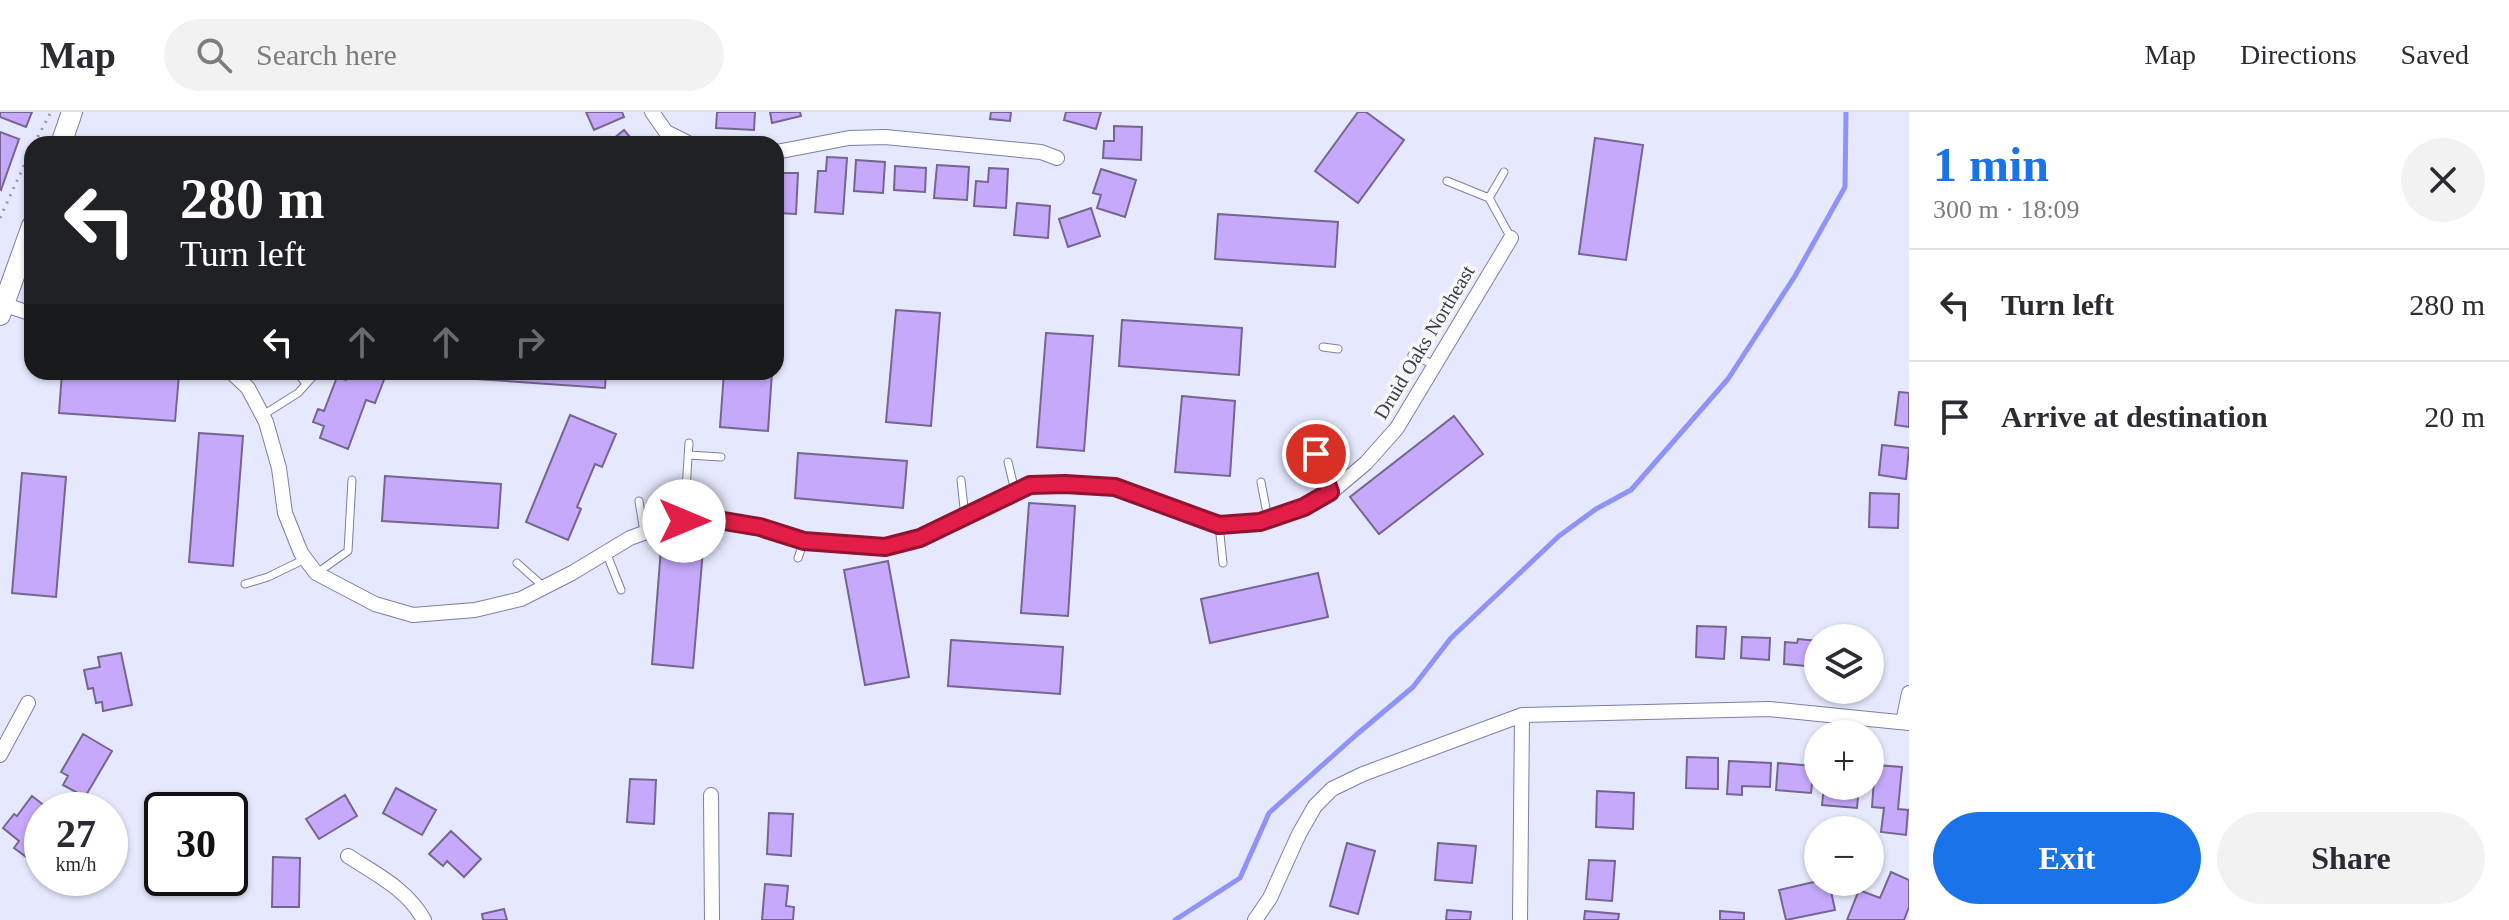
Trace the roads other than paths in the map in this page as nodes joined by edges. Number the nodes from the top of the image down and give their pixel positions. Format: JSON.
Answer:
{"nodes":[{"id":1,"x":72,"y":112,"type":"edge"},
{"id":2,"x":652,"y":112,"type":"edge"},
{"id":3,"x":64,"y":136,"type":"edge"},
{"id":4,"x":674,"y":136,"type":"edge"},
{"id":5,"x":784,"y":150,"type":"edge"},
{"id":6,"x":1057,"y":158,"type":"dead end"},
{"id":7,"x":1504,"y":172,"type":"dead end"},
{"id":8,"x":1447,"y":181,"type":"dead end"},
{"id":9,"x":1489,"y":198,"type":"junction"},
{"id":10,"x":1511,"y":238,"type":"joint"},
{"id":11,"x":24,"y":247,"type":"edge"},
{"id":12,"x":1,"y":308,"type":"edge"},
{"id":13,"x":24,"y":312,"type":"edge"},
{"id":14,"x":1323,"y":347,"type":"dead end"},
{"id":15,"x":1338,"y":349,"type":"dead end"},
{"id":16,"x":1412,"y":355,"type":"dead end"},
{"id":17,"x":1435,"y":365,"type":"junction"},
{"id":18,"x":240,"y":380,"type":"edge"},
{"id":19,"x":303,"y":380,"type":"edge"},
{"id":20,"x":310,"y":380,"type":"edge"},
{"id":21,"x":306,"y":384,"type":"junction"},
{"id":22,"x":262,"y":415,"type":"junction"},
{"id":23,"x":689,"y":443,"type":"dead end"},
{"id":24,"x":1316,"y":454,"type":"dead end"},
{"id":25,"x":688,"y":455,"type":"junction"},
{"id":26,"x":721,"y":457,"type":"dead end"},
{"id":27,"x":1008,"y":462,"type":"dead end"},
{"id":28,"x":352,"y":480,"type":"dead end"},
{"id":29,"x":961,"y":480,"type":"dead end"},
{"id":30,"x":1261,"y":482,"type":"dead end"},
{"id":31,"x":1015,"y":492,"type":"junction"},
{"id":32,"x":1330,"y":492,"type":"junction"},
{"id":33,"x":639,"y":501,"type":"dead end"},
{"id":34,"x":965,"y":517,"type":"junction"},
{"id":35,"x":1268,"y":519,"type":"junction"},
{"id":36,"x":684,"y":521,"type":"junction"},
{"id":37,"x":1219,"y":525,"type":"junction"},
{"id":38,"x":644,"y":532,"type":"junction"},
{"id":39,"x":804,"y":541,"type":"junction"},
{"id":40,"x":606,"y":552,"type":"junction"},
{"id":41,"x":798,"y":558,"type":"dead end"},
{"id":42,"x":305,"y":559,"type":"junction"},
{"id":43,"x":517,"y":563,"type":"dead end"},
{"id":44,"x":1223,"y":563,"type":"dead end"},
{"id":45,"x":316,"y":573,"type":"junction"},
{"id":46,"x":245,"y":584,"type":"dead end"},
{"id":47,"x":544,"y":587,"type":"junction"},
{"id":48,"x":621,"y":590,"type":"dead end"},
{"id":49,"x":1909,"y":693,"type":"edge"},
{"id":50,"x":28,"y":703,"type":"dead end"},
{"id":51,"x":1522,"y":715,"type":"junction"},
{"id":52,"x":1906,"y":723,"type":"edge"},
{"id":53,"x":0,"y":755,"type":"edge"},
{"id":54,"x":711,"y":795,"type":"dead end"},
{"id":55,"x":348,"y":856,"type":"dead end"},
{"id":56,"x":424,"y":920,"type":"edge"},
{"id":57,"x":712,"y":920,"type":"edge"},
{"id":58,"x":1255,"y":920,"type":"edge"},
{"id":59,"x":1520,"y":920,"type":"edge"}],
"edges":[{"from":1,"to":3,"type":"main road"},
{"from":2,"to":4,"type":"street"},
{"from":5,"to":6,"type":"street"},
{"from":7,"to":9,"type":"lane"},
{"from":8,"to":9,"type":"lane"},
{"from":9,"to":10,"type":"lane"},
{"from":10,"to":17,"type":"street","name":"Druid Oaks Northeast"},
{"from":11,"to":12,"type":"main road"},
{"from":12,"to":13,"type":"street"},
{"from":14,"to":15,"type":"lane"},
{"from":16,"to":17,"type":"lane"},
{"from":17,"to":32,"type":"street","name":"Druid Oaks Northeast"},
{"from":18,"to":22,"type":"street","name":"Druid Oaks Northeast"},
{"from":19,"to":21,"type":"lane"},
{"from":20,"to":21,"type":"lane"},
{"from":21,"to":22,"type":"lane"},
{"from":22,"to":42,"type":"street","name":"Druid Oaks Northeast"},
{"from":23,"to":25,"type":"lane"},
{"from":24,"to":32,"type":"lane"},
{"from":25,"to":26,"type":"lane"},
{"from":25,"to":36,"type":"lane"},
{"from":27,"to":31,"type":"lane"},
{"from":28,"to":45,"type":"lane"},
{"from":29,"to":34,"type":"lane"},
{"from":30,"to":35,"type":"lane"},
{"from":31,"to":34,"type":"street","name":"Druid Oaks Northeast"},
{"from":31,"to":37,"type":"street","name":"Druid Oaks Northeast"},
{"from":32,"to":35,"type":"street","name":"Druid Oaks Northeast"},
{"from":33,"to":38,"type":"lane"},
{"from":34,"to":39,"type":"street","name":"Druid Oaks Northeast"},
{"from":35,"to":37,"type":"street","name":"Druid Oaks Northeast"},
{"from":36,"to":38,"type":"street","name":"Druid Oaks Northeast"},
{"from":36,"to":39,"type":"street","name":"Druid Oaks Northeast"},
{"from":37,"to":44,"type":"lane"},
{"from":38,"to":40,"type":"street","name":"Druid Oaks Northeast"},
{"from":39,"to":41,"type":"lane"},
{"from":40,"to":47,"type":"street","name":"Druid Oaks Northeast"},
{"from":40,"to":48,"type":"lane"},
{"from":42,"to":45,"type":"street","name":"Druid Oaks Northeast"},
{"from":42,"to":46,"type":"lane"},
{"from":43,"to":47,"type":"lane"},
{"from":45,"to":47,"type":"street","name":"Druid Oaks Northeast"},
{"from":49,"to":52,"type":"street"},
{"from":50,"to":53,"type":"street"},
{"from":51,"to":52,"type":"street"},
{"from":51,"to":58,"type":"street"},
{"from":51,"to":59,"type":"street"},
{"from":54,"to":57,"type":"street"},
{"from":55,"to":56,"type":"street"}]}
